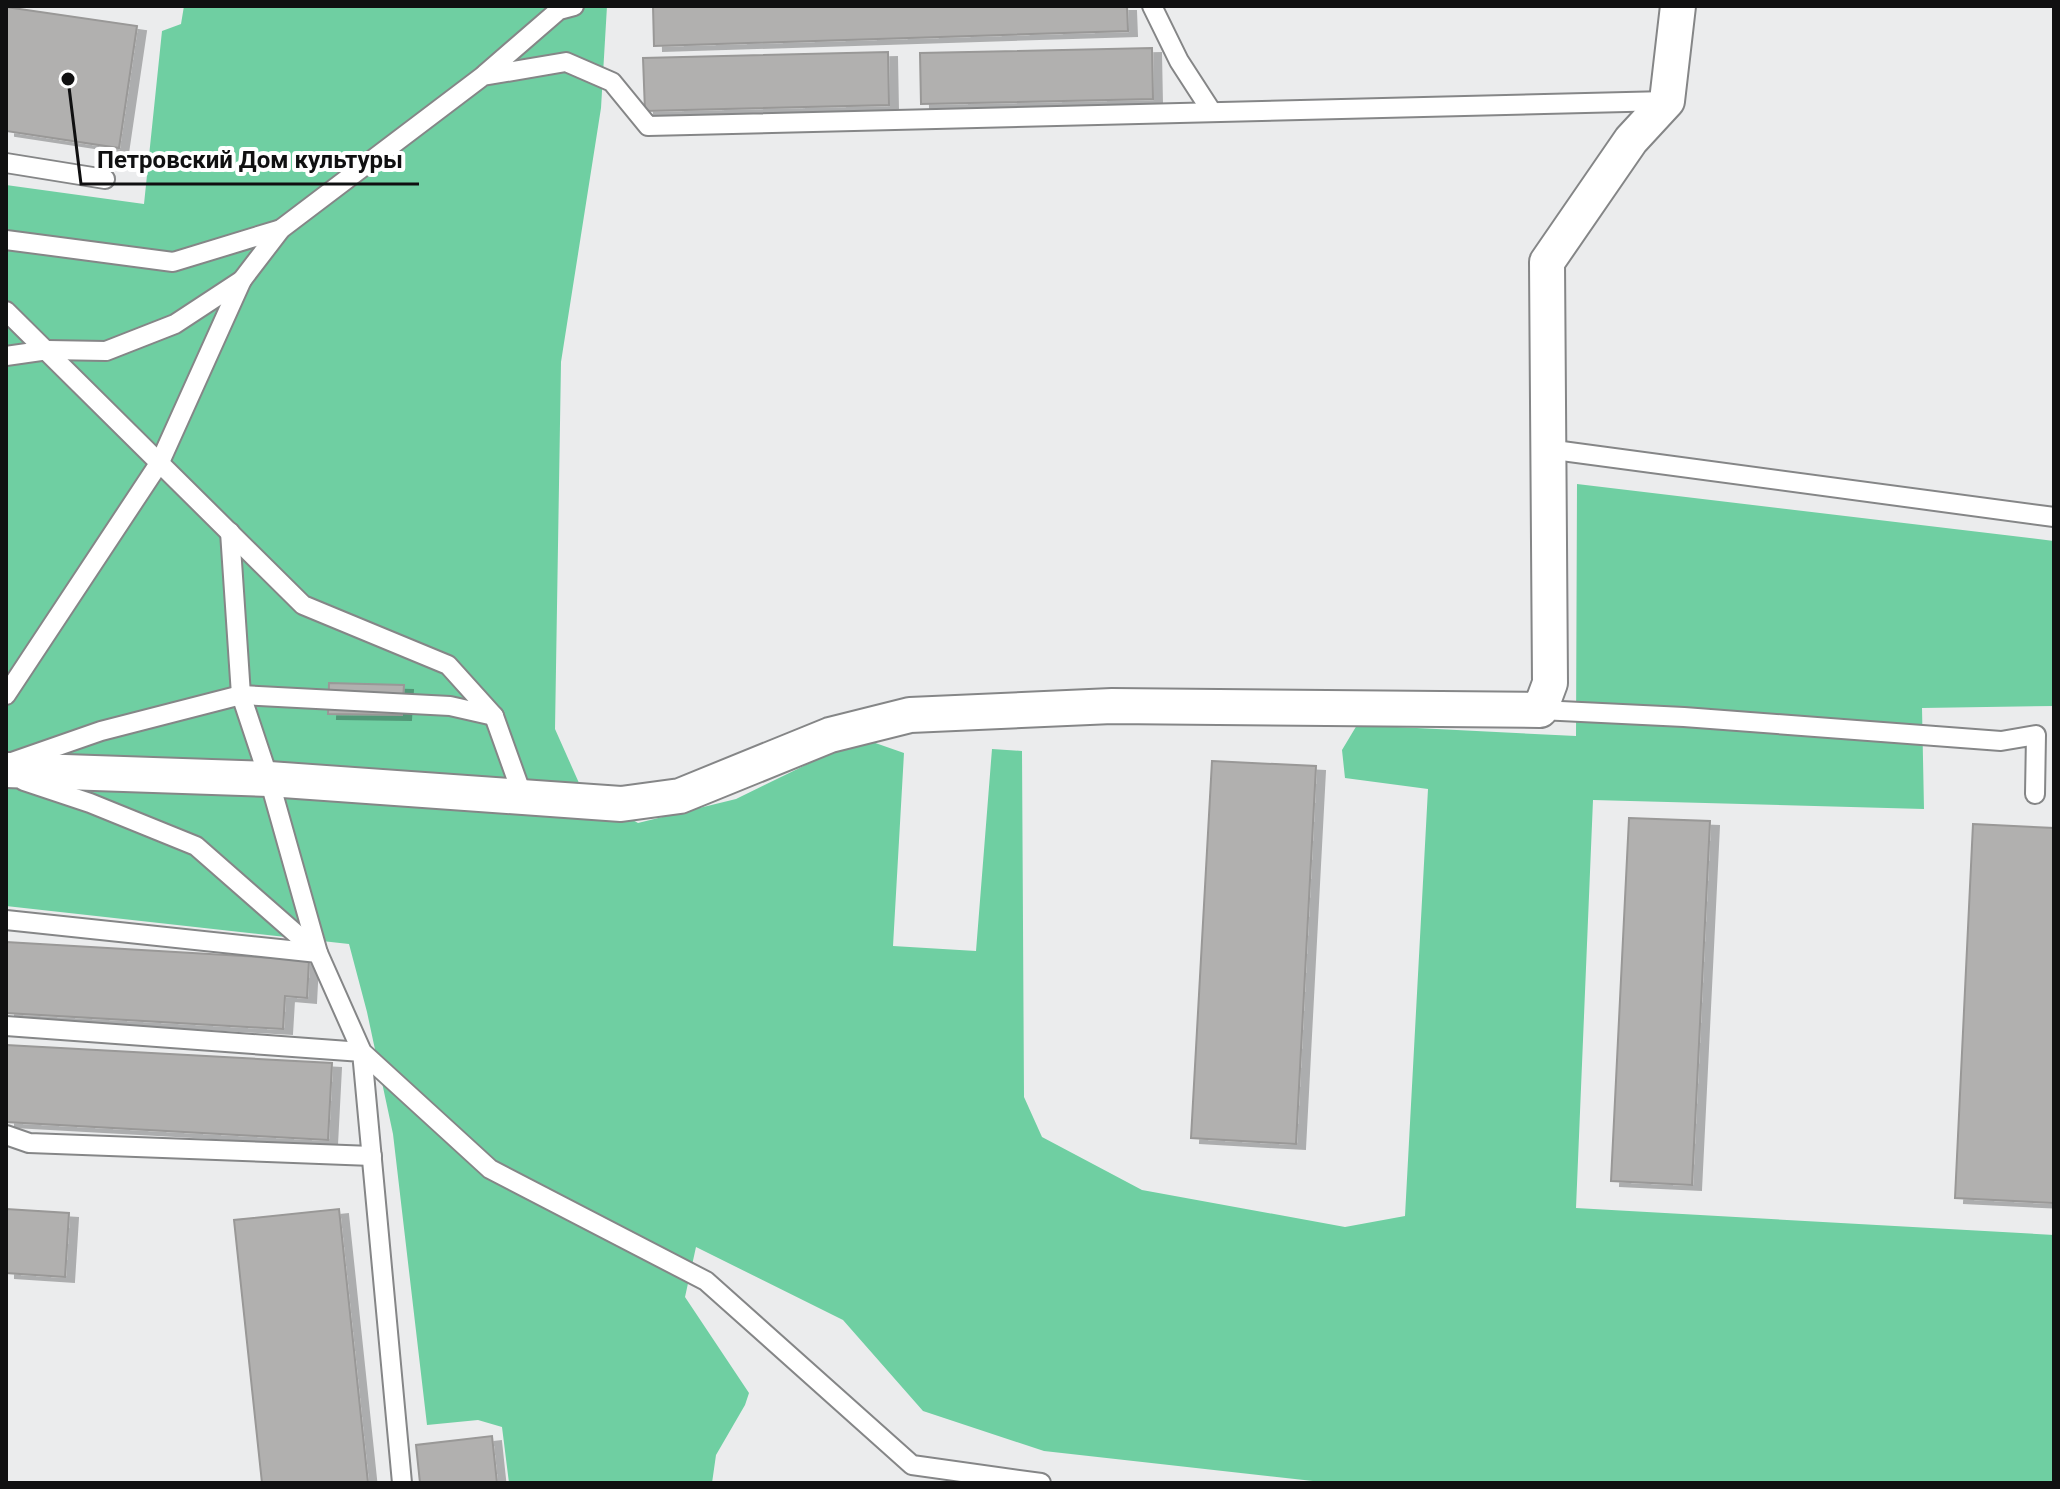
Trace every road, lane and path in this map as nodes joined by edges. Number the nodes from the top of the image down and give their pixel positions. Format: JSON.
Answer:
{"nodes":[{"id":1,"x":574,"y":6,"type":"edge"},
{"id":2,"x":1152,"y":6,"type":"edge"},
{"id":3,"x":1678,"y":6,"type":"edge"},
{"id":4,"x":483,"y":76,"type":"junction"},
{"id":5,"x":1667,"y":101,"type":"junction"},
{"id":6,"x":1212,"y":112,"type":"junction"},
{"id":7,"x":6,"y":163,"type":"edge"},
{"id":8,"x":105,"y":179,"type":"dead end"},
{"id":9,"x":281,"y":229,"type":"junction"},
{"id":10,"x":6,"y":240,"type":"edge"},
{"id":11,"x":242,"y":280,"type":"junction"},
{"id":12,"x":6,"y":311,"type":"edge"},
{"id":13,"x":48,"y":350,"type":"junction"},
{"id":14,"x":6,"y":356,"type":"edge"},
{"id":15,"x":1547,"y":449,"type":"junction"},
{"id":16,"x":160,"y":462,"type":"junction"},
{"id":17,"x":2054,"y":517,"type":"edge"},
{"id":18,"x":230,"y":532,"type":"junction"},
{"id":19,"x":6,"y":695,"type":"edge"},
{"id":20,"x":241,"y":695,"type":"junction"},
{"id":21,"x":1540,"y":710,"type":"junction"},
{"id":22,"x":494,"y":716,"type":"junction"},
{"id":23,"x":2045,"y":733,"type":"edge"},
{"id":24,"x":6,"y":764,"type":"edge"},
{"id":25,"x":6,"y":773,"type":"edge"},
{"id":26,"x":269,"y":779,"type":"junction"},
{"id":27,"x":2035,"y":794,"type":"dead end"},
{"id":28,"x":523,"y":797,"type":"junction"},
{"id":29,"x":6,"y":920,"type":"edge"},
{"id":30,"x":318,"y":953,"type":"junction"},
{"id":31,"x":6,"y":1026,"type":"edge"},
{"id":32,"x":362,"y":1052,"type":"junction"},
{"id":33,"x":6,"y":1135,"type":"edge"},
{"id":34,"x":372,"y":1156,"type":"junction"},
{"id":35,"x":402,"y":1483,"type":"edge"},
{"id":36,"x":1041,"y":1483,"type":"edge"}],
"edges":[{"from":1,"to":4,"type":"lane"},
{"from":2,"to":6,"type":"lane"},
{"from":3,"to":5,"type":"street"},
{"from":4,"to":6,"type":"lane"},
{"from":4,"to":9,"type":"lane"},
{"from":5,"to":6,"type":"lane"},
{"from":5,"to":15,"type":"street"},
{"from":7,"to":8,"type":"lane"},
{"from":9,"to":10,"type":"lane"},
{"from":9,"to":11,"type":"lane"},
{"from":11,"to":13,"type":"lane"},
{"from":11,"to":16,"type":"lane"},
{"from":12,"to":13,"type":"lane"},
{"from":13,"to":14,"type":"lane"},
{"from":13,"to":16,"type":"lane"},
{"from":15,"to":17,"type":"lane"},
{"from":15,"to":21,"type":"street"},
{"from":16,"to":18,"type":"lane"},
{"from":16,"to":19,"type":"lane"},
{"from":18,"to":20,"type":"lane"},
{"from":18,"to":22,"type":"lane"},
{"from":20,"to":22,"type":"lane"},
{"from":20,"to":24,"type":"lane"},
{"from":20,"to":26,"type":"lane"},
{"from":21,"to":23,"type":"lane"},
{"from":21,"to":28,"type":"street"},
{"from":22,"to":28,"type":"lane"},
{"from":23,"to":27,"type":"lane"},
{"from":25,"to":26,"type":"street"},
{"from":25,"to":30,"type":"lane"},
{"from":26,"to":28,"type":"street"},
{"from":26,"to":30,"type":"lane"},
{"from":29,"to":30,"type":"lane"},
{"from":30,"to":32,"type":"lane"},
{"from":31,"to":32,"type":"lane"},
{"from":32,"to":34,"type":"lane"},
{"from":32,"to":36,"type":"lane"},
{"from":33,"to":34,"type":"lane"},
{"from":34,"to":35,"type":"lane"}]}
